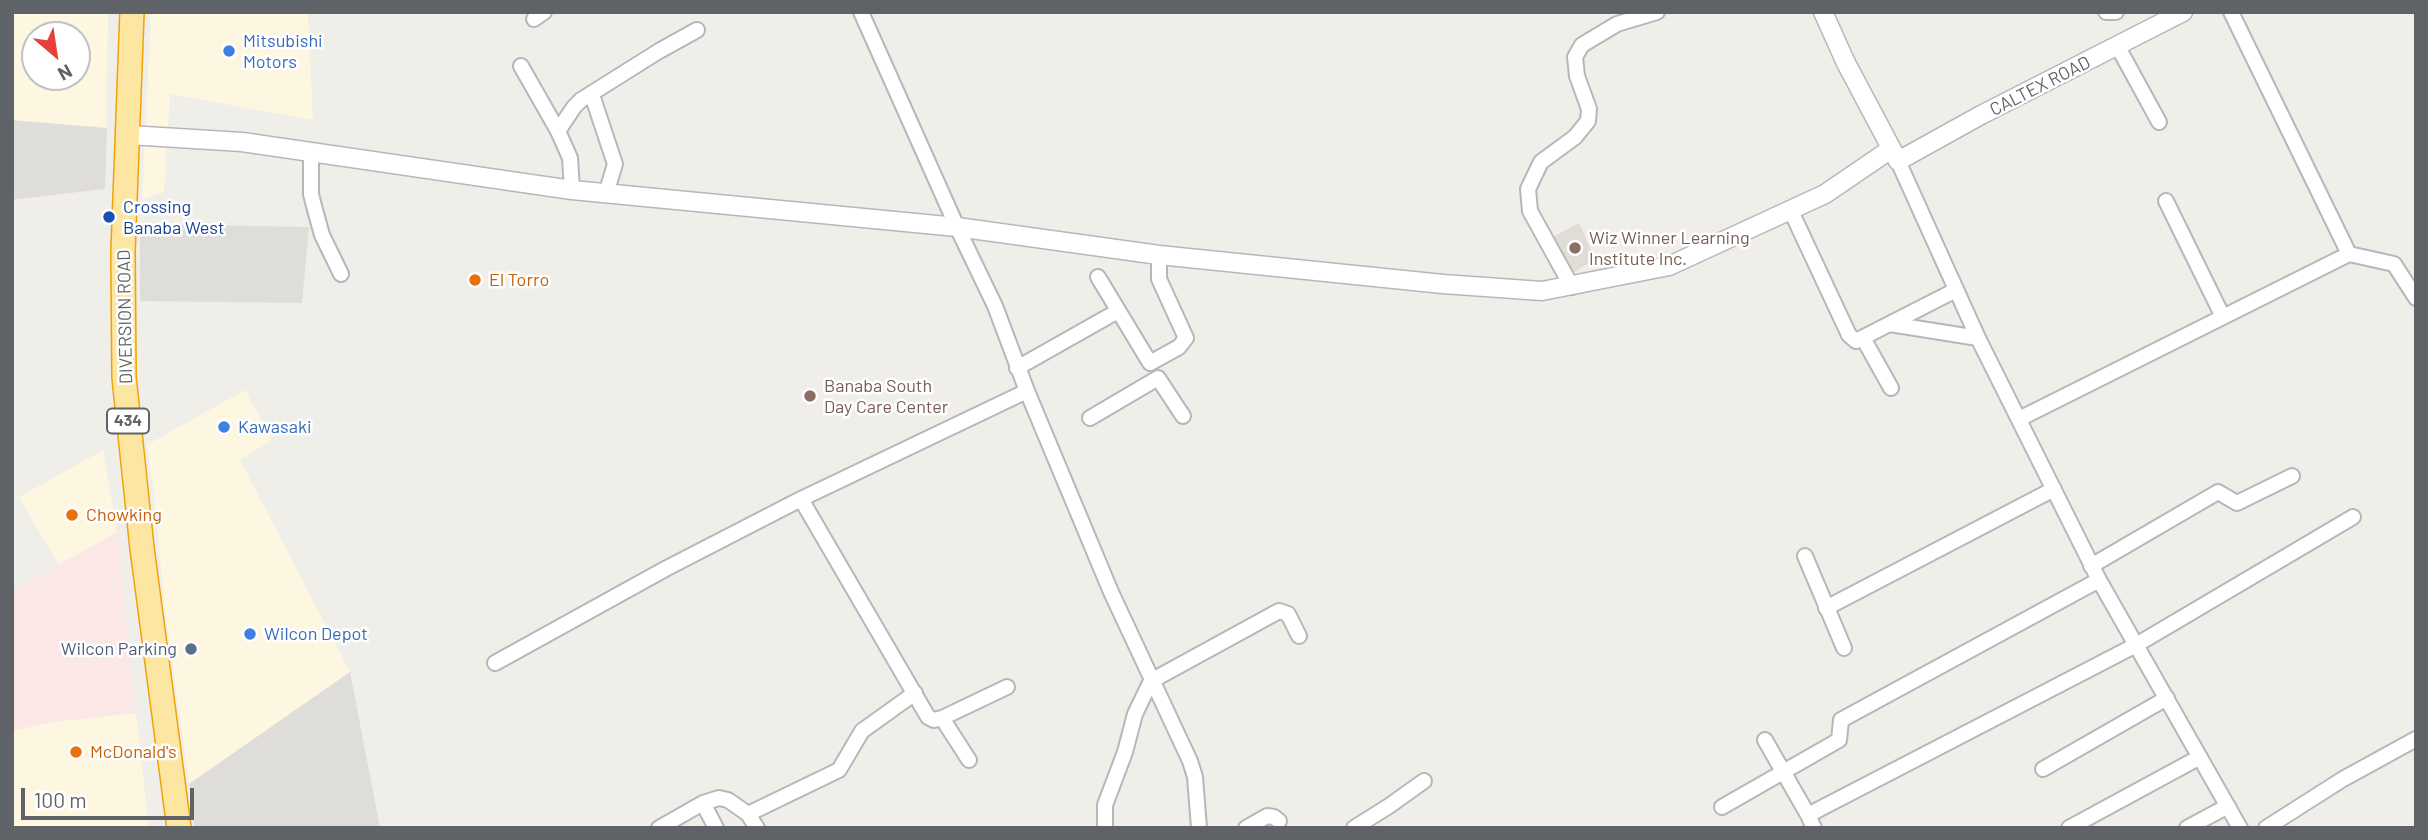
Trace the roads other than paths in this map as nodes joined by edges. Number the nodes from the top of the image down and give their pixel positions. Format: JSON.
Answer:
{"nodes":[{"id":1,"x":132,"y":12,"type":"edge"},
{"id":2,"x":861,"y":12,"type":"edge"},
{"id":3,"x":1657,"y":12,"type":"edge"},
{"id":4,"x":1823,"y":12,"type":"edge"},
{"id":5,"x":2105,"y":12,"type":"edge"},
{"id":6,"x":2116,"y":12,"type":"edge"},
{"id":7,"x":2182,"y":12,"type":"edge"},
{"id":8,"x":2231,"y":12,"type":"edge"},
{"id":9,"x":697,"y":30,"type":"dead end"},
{"id":10,"x":2118,"y":47,"type":"junction"},
{"id":11,"x":521,"y":66,"type":"dead end"},
{"id":12,"x":592,"y":95,"type":"junction"},
{"id":13,"x":2159,"y":122,"type":"dead end"},
{"id":14,"x":558,"y":131,"type":"junction"},
{"id":15,"x":129,"y":135,"type":"junction"},
{"id":16,"x":310,"y":151,"type":"junction"},
{"id":17,"x":1895,"y":155,"type":"junction"},
{"id":18,"x":572,"y":190,"type":"junction"},
{"id":19,"x":606,"y":194,"type":"junction"},
{"id":20,"x":2166,"y":201,"type":"dead end"},
{"id":21,"x":1791,"y":211,"type":"junction"},
{"id":22,"x":957,"y":227,"type":"junction"},
{"id":23,"x":2349,"y":254,"type":"junction"},
{"id":24,"x":1159,"y":256,"type":"junction"},
{"id":25,"x":341,"y":274,"type":"dead end"},
{"id":26,"x":1098,"y":277,"type":"dead end"},
{"id":27,"x":1572,"y":287,"type":"junction"},
{"id":28,"x":1956,"y":290,"type":"junction"},
{"id":29,"x":2416,"y":298,"type":"edge"},
{"id":30,"x":1118,"y":311,"type":"junction"},
{"id":31,"x":2222,"y":317,"type":"junction"},
{"id":32,"x":1890,"y":324,"type":"junction"},
{"id":33,"x":1863,"y":338,"type":"junction"},
{"id":34,"x":1978,"y":338,"type":"junction"},
{"id":35,"x":1150,"y":363,"type":"junction"},
{"id":36,"x":1017,"y":368,"type":"junction"},
{"id":37,"x":1158,"y":377,"type":"junction"},
{"id":38,"x":1891,"y":388,"type":"dead end"},
{"id":39,"x":1027,"y":391,"type":"junction"},
{"id":40,"x":1183,"y":416,"type":"dead end"},
{"id":41,"x":1090,"y":418,"type":"dead end"},
{"id":42,"x":2019,"y":419,"type":"junction"},
{"id":43,"x":2292,"y":475,"type":"dead end"},
{"id":44,"x":2054,"y":489,"type":"junction"},
{"id":45,"x":801,"y":499,"type":"junction"},
{"id":46,"x":2353,"y":517,"type":"dead end"},
{"id":47,"x":1805,"y":556,"type":"dead end"},
{"id":48,"x":2091,"y":566,"type":"junction"},
{"id":49,"x":2099,"y":580,"type":"junction"},
{"id":50,"x":1826,"y":608,"type":"junction"},
{"id":51,"x":1299,"y":636,"type":"dead end"},
{"id":52,"x":2136,"y":645,"type":"junction"},
{"id":53,"x":1844,"y":648,"type":"dead end"},
{"id":54,"x":495,"y":663,"type":"dead end"},
{"id":55,"x":1151,"y":681,"type":"junction"},
{"id":56,"x":1007,"y":687,"type":"dead end"},
{"id":57,"x":915,"y":693,"type":"junction"},
{"id":58,"x":2167,"y":698,"type":"junction"},
{"id":59,"x":942,"y":718,"type":"junction"},
{"id":60,"x":2416,"y":739,"type":"edge"},
{"id":61,"x":1765,"y":740,"type":"dead end"},
{"id":62,"x":2200,"y":757,"type":"junction"},
{"id":63,"x":969,"y":760,"type":"dead end"},
{"id":64,"x":2043,"y":769,"type":"dead end"},
{"id":65,"x":1783,"y":773,"type":"junction"},
{"id":66,"x":1424,"y":781,"type":"dead end"},
{"id":67,"x":703,"y":803,"type":"junction"},
{"id":68,"x":2228,"y":806,"type":"junction"},
{"id":69,"x":1723,"y":807,"type":"dead end"},
{"id":70,"x":748,"y":814,"type":"junction"},
{"id":71,"x":1279,"y":821,"type":"dead end"},
{"id":72,"x":1811,"y":822,"type":"edge"},
{"id":73,"x":1105,"y":826,"type":"edge"},
{"id":74,"x":179,"y":828,"type":"edge"},
{"id":75,"x":659,"y":828,"type":"edge"},
{"id":76,"x":716,"y":828,"type":"edge"},
{"id":77,"x":757,"y":828,"type":"edge"},
{"id":78,"x":1199,"y":828,"type":"edge"},
{"id":79,"x":1246,"y":828,"type":"edge"},
{"id":80,"x":1354,"y":828,"type":"edge"},
{"id":81,"x":2069,"y":828,"type":"edge"},
{"id":82,"x":2187,"y":828,"type":"edge"},
{"id":83,"x":2240,"y":828,"type":"edge"},
{"id":84,"x":2266,"y":828,"type":"edge"}],
"edges":[{"from":1,"to":15,"type":"highway","name":"DIVERSION ROAD","number":"434"},
{"from":2,"to":22,"type":"street"},
{"from":3,"to":27,"type":"street"},
{"from":4,"to":17,"type":"street"},
{"from":5,"to":6,"type":"street"},
{"from":7,"to":10,"type":"street","name":"CALTEX ROAD"},
{"from":8,"to":23,"type":"street"},
{"from":9,"to":12,"type":"street"},
{"from":10,"to":13,"type":"street"},
{"from":10,"to":17,"type":"street","name":"CALTEX ROAD"},
{"from":11,"to":14,"type":"street"},
{"from":12,"to":14,"type":"street"},
{"from":12,"to":19,"type":"street"},
{"from":14,"to":18,"type":"street"},
{"from":15,"to":16,"type":"street","name":"CALTEX ROAD"},
{"from":15,"to":74,"type":"highway","name":"DIVERSION ROAD","number":"434"},
{"from":16,"to":18,"type":"street","name":"CALTEX ROAD"},
{"from":16,"to":25,"type":"street"},
{"from":17,"to":21,"type":"street","name":"CALTEX ROAD"},
{"from":17,"to":28,"type":"street"},
{"from":18,"to":19,"type":"street","name":"CALTEX ROAD"},
{"from":19,"to":22,"type":"street","name":"CALTEX ROAD"},
{"from":20,"to":31,"type":"street"},
{"from":21,"to":27,"type":"street","name":"CALTEX ROAD"},
{"from":21,"to":33,"type":"street"},
{"from":22,"to":24,"type":"street","name":"CALTEX ROAD"},
{"from":22,"to":36,"type":"street"},
{"from":23,"to":29,"type":"street"},
{"from":23,"to":31,"type":"street"},
{"from":24,"to":27,"type":"street","name":"CALTEX ROAD"},
{"from":24,"to":35,"type":"street"},
{"from":26,"to":30,"type":"street"},
{"from":28,"to":32,"type":"street"},
{"from":28,"to":34,"type":"street"},
{"from":30,"to":35,"type":"street"},
{"from":30,"to":36,"type":"street"},
{"from":31,"to":42,"type":"street"},
{"from":32,"to":33,"type":"street"},
{"from":32,"to":34,"type":"street"},
{"from":33,"to":38,"type":"street"},
{"from":34,"to":42,"type":"street"},
{"from":35,"to":37,"type":"street"},
{"from":36,"to":39,"type":"street"},
{"from":37,"to":40,"type":"street"},
{"from":37,"to":41,"type":"street"},
{"from":39,"to":45,"type":"street"},
{"from":39,"to":55,"type":"street"},
{"from":42,"to":44,"type":"street"},
{"from":43,"to":48,"type":"street"},
{"from":44,"to":48,"type":"street"},
{"from":44,"to":50,"type":"street"},
{"from":45,"to":54,"type":"street"},
{"from":45,"to":57,"type":"street"},
{"from":46,"to":52,"type":"street"},
{"from":47,"to":50,"type":"street"},
{"from":48,"to":49,"type":"street"},
{"from":49,"to":52,"type":"street"},
{"from":49,"to":65,"type":"street"},
{"from":50,"to":53,"type":"street"},
{"from":51,"to":55,"type":"street"},
{"from":52,"to":58,"type":"street"},
{"from":52,"to":72,"type":"street"},
{"from":55,"to":73,"type":"street"},
{"from":55,"to":78,"type":"street"},
{"from":56,"to":59,"type":"street"},
{"from":57,"to":59,"type":"street"},
{"from":57,"to":70,"type":"street"},
{"from":58,"to":62,"type":"street"},
{"from":58,"to":64,"type":"street"},
{"from":59,"to":63,"type":"street"},
{"from":60,"to":84,"type":"street"},
{"from":61,"to":65,"type":"street"},
{"from":62,"to":68,"type":"street"},
{"from":62,"to":81,"type":"street"},
{"from":65,"to":69,"type":"street"},
{"from":65,"to":72,"type":"street"},
{"from":66,"to":80,"type":"street"},
{"from":67,"to":70,"type":"street"},
{"from":67,"to":75,"type":"street"},
{"from":67,"to":76,"type":"street"},
{"from":68,"to":82,"type":"street"},
{"from":68,"to":83,"type":"street"},
{"from":70,"to":77,"type":"street"},
{"from":71,"to":79,"type":"street"}]}
